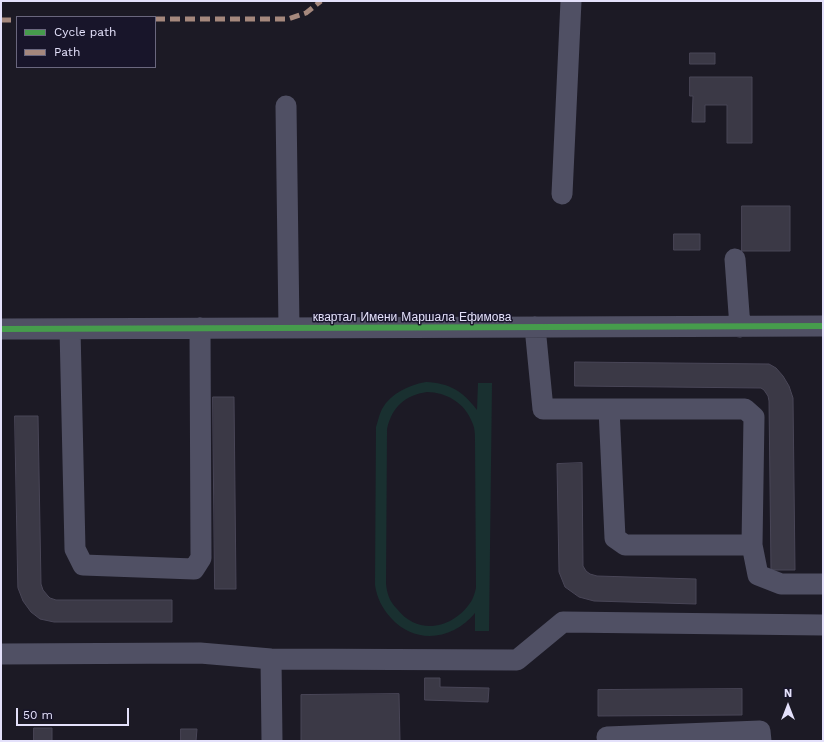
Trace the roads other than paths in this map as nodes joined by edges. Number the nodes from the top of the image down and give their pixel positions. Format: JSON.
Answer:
{"nodes":[{"id":1,"x":571,"y":1,"type":"edge"},
{"id":2,"x":286,"y":106,"type":"dead end"},
{"id":3,"x":562,"y":194,"type":"dead end"},
{"id":4,"x":735,"y":259,"type":"dead end"},
{"id":5,"x":823,"y":326,"type":"edge"},
{"id":6,"x":740,"y":327,"type":"junction"},
{"id":7,"x":200,"y":328,"type":"junction"},
{"id":8,"x":289,"y":328,"type":"junction"},
{"id":9,"x":536,"y":328,"type":"junction"},
{"id":10,"x":1,"y":329,"type":"edge"},
{"id":11,"x":70,"y":329,"type":"junction"},
{"id":12,"x":609,"y":408,"type":"junction"},
{"id":13,"x":752,"y":545,"type":"junction"},
{"id":14,"x":823,"y":584,"type":"edge"},
{"id":15,"x":823,"y":625,"type":"edge"},
{"id":16,"x":1,"y":654,"type":"edge"},
{"id":17,"x":271,"y":659,"type":"junction"},
{"id":18,"x":607,"y":737,"type":"dead end"},
{"id":19,"x":272,"y":741,"type":"edge"},
{"id":20,"x":761,"y":741,"type":"edge"}],
"edges":[{"from":1,"to":3,"type":"street"},
{"from":2,"to":8,"type":"street"},
{"from":4,"to":6,"type":"street"},
{"from":5,"to":6,"type":"street","name":"квартал Имени Маршала Ефимова"},
{"from":6,"to":9,"type":"street","name":"квартал Имени Маршала Ефимова"},
{"from":7,"to":8,"type":"street","name":"квартал Имени Маршала Ефимова"},
{"from":7,"to":11,"type":"street","name":"квартал Имени Маршала Ефимова"},
{"from":7,"to":11,"type":"street"},
{"from":8,"to":9,"type":"street","name":"квартал Имени Маршала Ефимова"},
{"from":9,"to":12,"type":"street"},
{"from":10,"to":11,"type":"street","name":"квартал Имени Маршала Ефимова"},
{"from":12,"to":13,"type":"street"},
{"from":12,"to":13,"type":"street"},
{"from":13,"to":14,"type":"street"},
{"from":15,"to":17,"type":"street"},
{"from":16,"to":17,"type":"street"},
{"from":17,"to":19,"type":"street"},
{"from":18,"to":20,"type":"street"}]}
